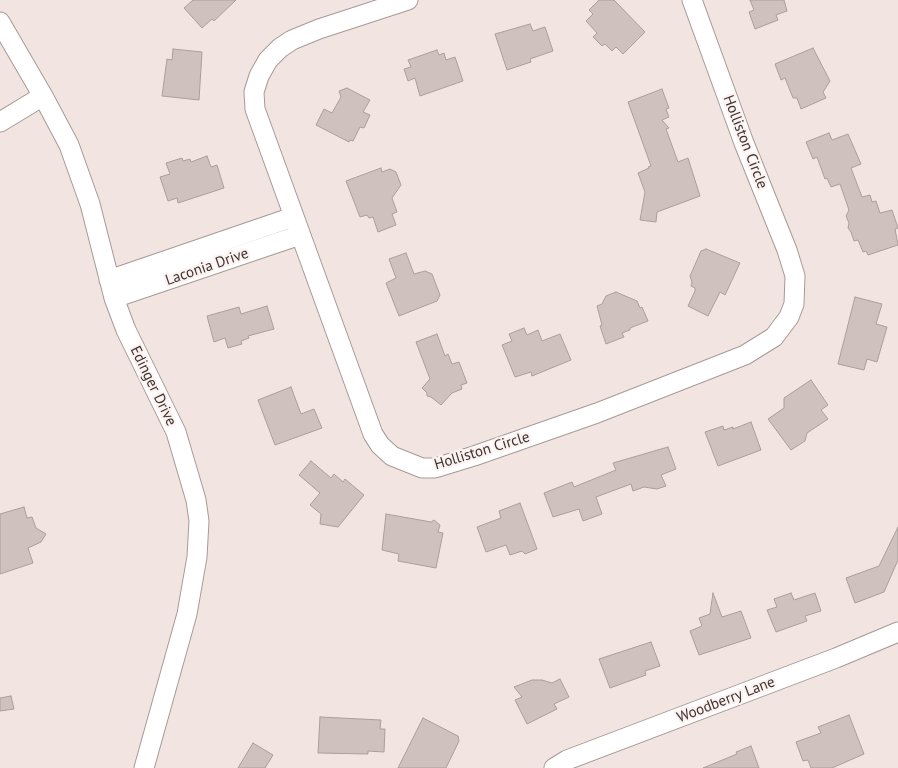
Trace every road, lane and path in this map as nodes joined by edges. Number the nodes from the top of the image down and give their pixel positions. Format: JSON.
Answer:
{"nodes":[{"id":1,"x":408,"y":0,"type":"edge"},
{"id":2,"x":692,"y":0,"type":"edge"},
{"id":3,"x":0,"y":22,"type":"edge"},
{"id":4,"x":44,"y":96,"type":"junction"},
{"id":5,"x":0,"y":122,"type":"edge"},
{"id":6,"x":294,"y":217,"type":"junction"},
{"id":7,"x":300,"y":235,"type":"junction"},
{"id":8,"x":109,"y":280,"type":"junction"},
{"id":9,"x":114,"y":298,"type":"junction"},
{"id":10,"x":898,"y":632,"type":"edge"},
{"id":11,"x":144,"y":768,"type":"edge"},
{"id":12,"x":554,"y":768,"type":"edge"}],
"edges":[{"from":1,"to":6,"type":"street","name":"Holliston Circle"},
{"from":2,"to":7,"type":"street","name":"Holliston Circle"},
{"from":3,"to":4,"type":"street","name":"Edinger Drive"},
{"from":4,"to":5,"type":"street"},
{"from":4,"to":8,"type":"street","name":"Edinger Drive"},
{"from":6,"to":7,"type":"street","name":"Holliston Circle"},
{"from":6,"to":8,"type":"street","name":"Laconia Drive"},
{"from":7,"to":9,"type":"street","name":"Laconia Drive"},
{"from":8,"to":9,"type":"street","name":"Edinger Drive"},
{"from":9,"to":11,"type":"street","name":"Edinger Drive"},
{"from":10,"to":12,"type":"street","name":"Woodberry Lane"}]}
